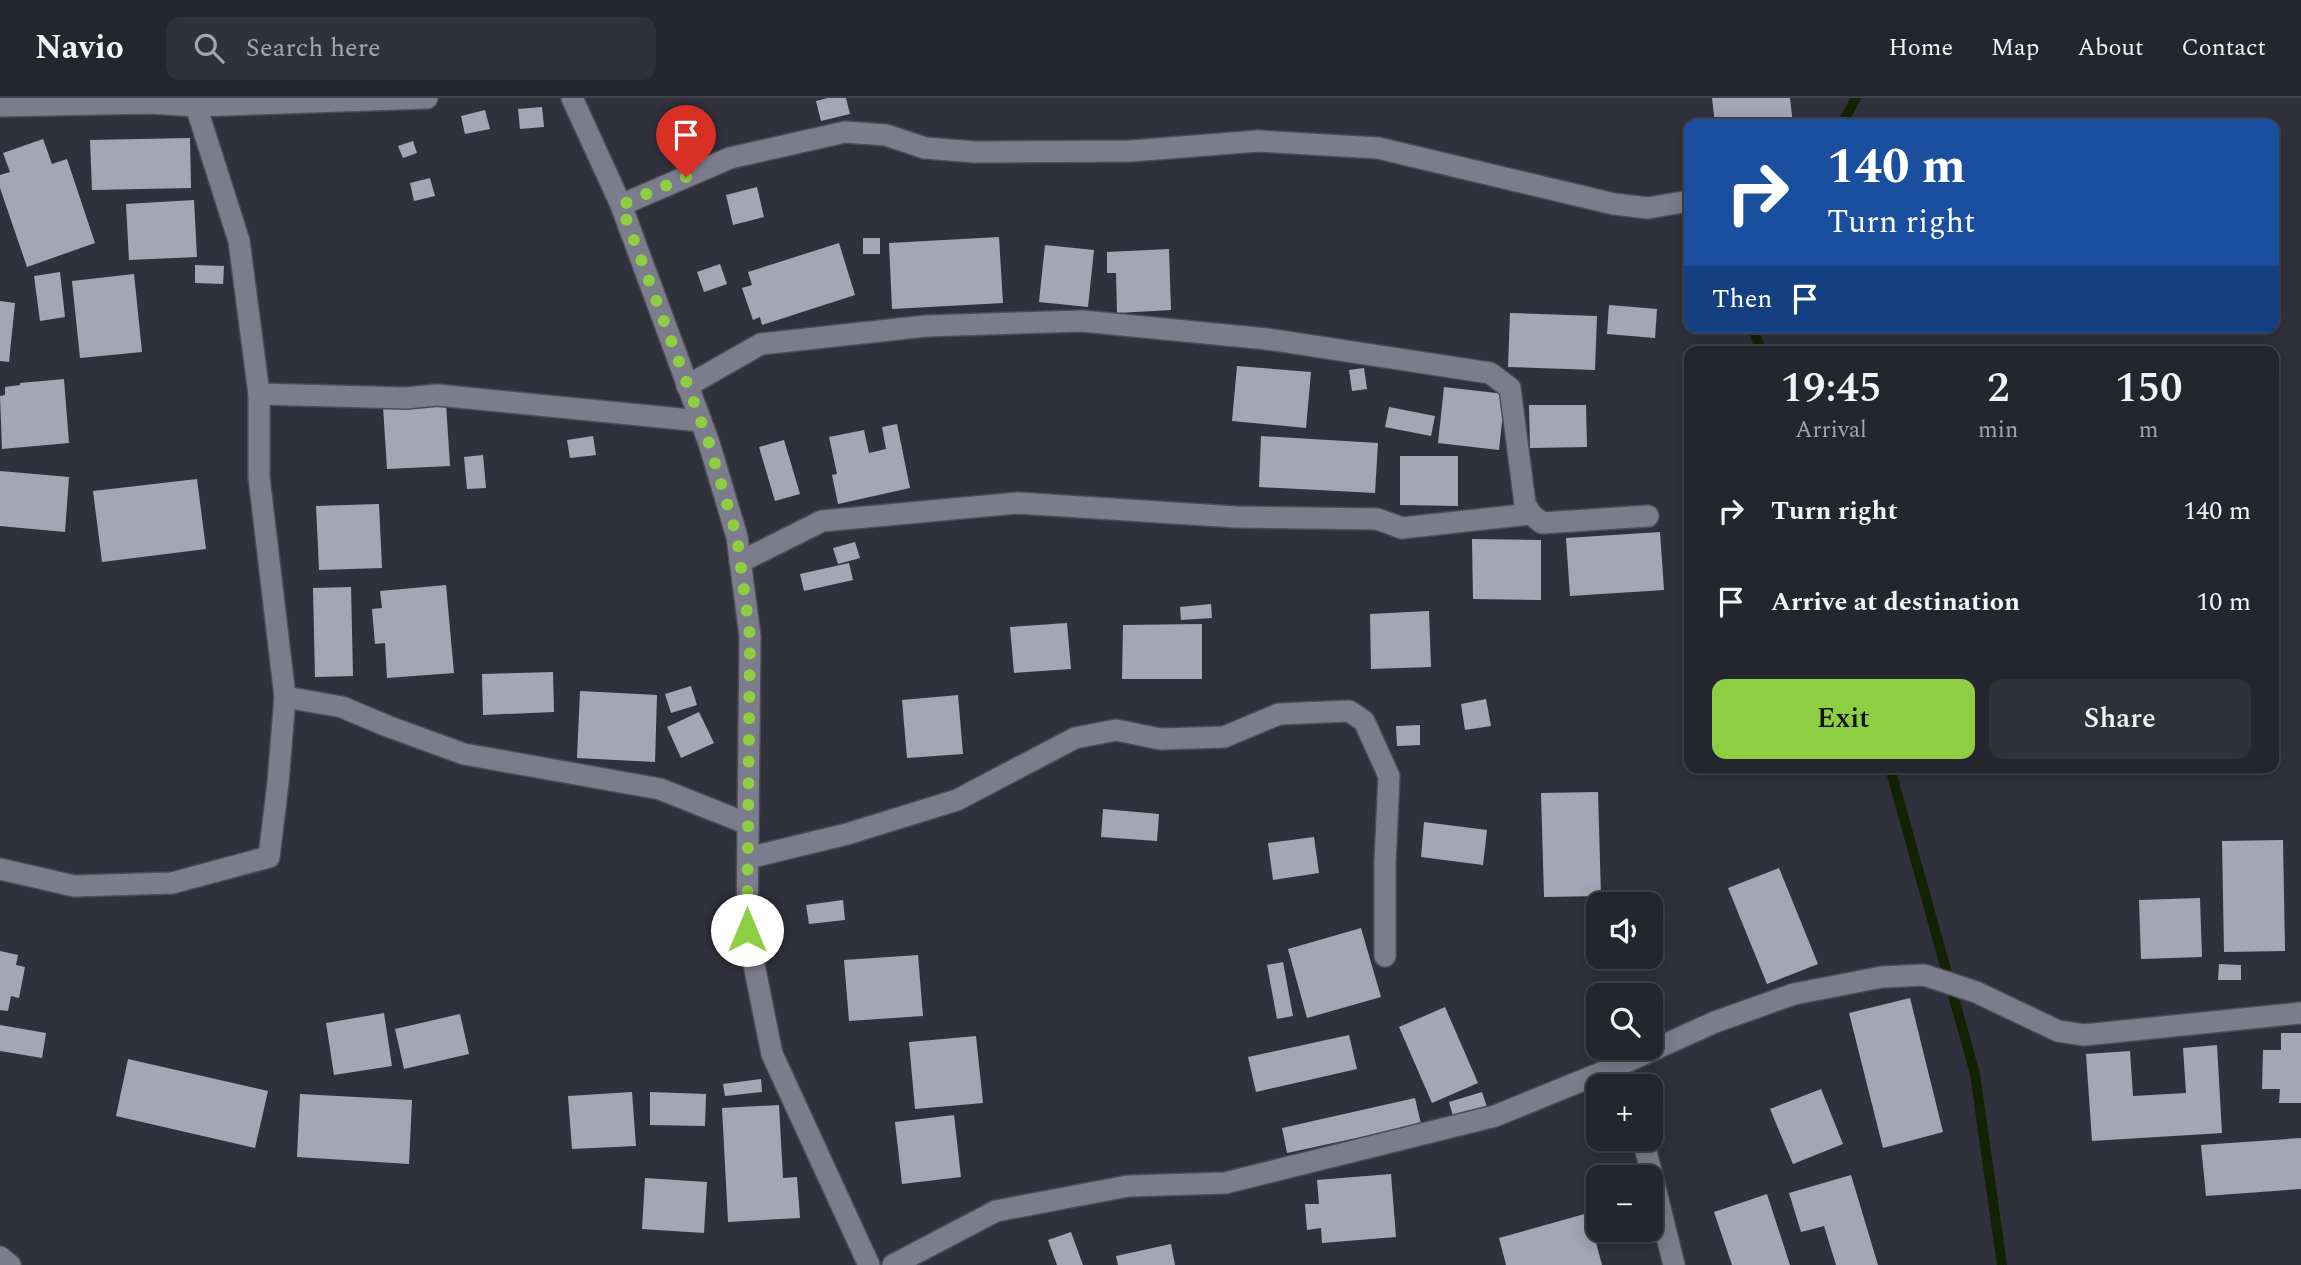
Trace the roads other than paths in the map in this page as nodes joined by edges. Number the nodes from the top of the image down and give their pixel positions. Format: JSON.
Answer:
{"nodes":[{"id":1,"x":427,"y":98,"type":"edge"},
{"id":2,"x":572,"y":98,"type":"edge"},
{"id":3,"x":150,"y":101,"type":"edge"},
{"id":4,"x":0,"y":106,"type":"edge"},
{"id":5,"x":196,"y":106,"type":"junction"},
{"id":6,"x":1684,"y":202,"type":"edge"},
{"id":7,"x":621,"y":205,"type":"junction"},
{"id":8,"x":687,"y":386,"type":"junction"},
{"id":9,"x":259,"y":394,"type":"junction"},
{"id":10,"x":701,"y":421,"type":"junction"},
{"id":11,"x":1531,"y":514,"type":"junction"},
{"id":12,"x":1648,"y":516,"type":"dead end"},
{"id":13,"x":740,"y":562,"type":"junction"},
{"id":14,"x":285,"y":697,"type":"junction"},
{"id":15,"x":748,"y":824,"type":"junction"},
{"id":16,"x":748,"y":858,"type":"junction"},
{"id":17,"x":0,"y":869,"type":"edge"},
{"id":18,"x":1385,"y":956,"type":"dead end"},
{"id":19,"x":2301,"y":1013,"type":"edge"},
{"id":20,"x":1613,"y":1069,"type":"junction"},
{"id":21,"x":1617,"y":1074,"type":"edge"},
{"id":22,"x":1646,"y":1151,"type":"edge"},
{"id":23,"x":0,"y":1257,"type":"edge"},
{"id":24,"x":9,"y":1265,"type":"edge"},
{"id":25,"x":869,"y":1265,"type":"edge"},
{"id":26,"x":893,"y":1265,"type":"edge"},
{"id":27,"x":1675,"y":1265,"type":"edge"}],
"edges":[{"from":1,"to":5,"type":"street"},
{"from":2,"to":7,"type":"street"},
{"from":3,"to":4,"type":"street"},
{"from":3,"to":5,"type":"street"},
{"from":5,"to":9,"type":"street"},
{"from":6,"to":7,"type":"street"},
{"from":7,"to":8,"type":"street"},
{"from":8,"to":10,"type":"street"},
{"from":8,"to":11,"type":"street"},
{"from":9,"to":10,"type":"street"},
{"from":9,"to":14,"type":"street"},
{"from":10,"to":13,"type":"street"},
{"from":11,"to":12,"type":"street"},
{"from":11,"to":13,"type":"street"},
{"from":13,"to":15,"type":"street"},
{"from":14,"to":15,"type":"street"},
{"from":14,"to":17,"type":"street"},
{"from":15,"to":16,"type":"street"},
{"from":16,"to":18,"type":"street"},
{"from":16,"to":25,"type":"street"},
{"from":19,"to":20,"type":"street"},
{"from":20,"to":21,"type":"street"},
{"from":20,"to":26,"type":"street"},
{"from":22,"to":27,"type":"street"},
{"from":23,"to":24,"type":"street"}]}
